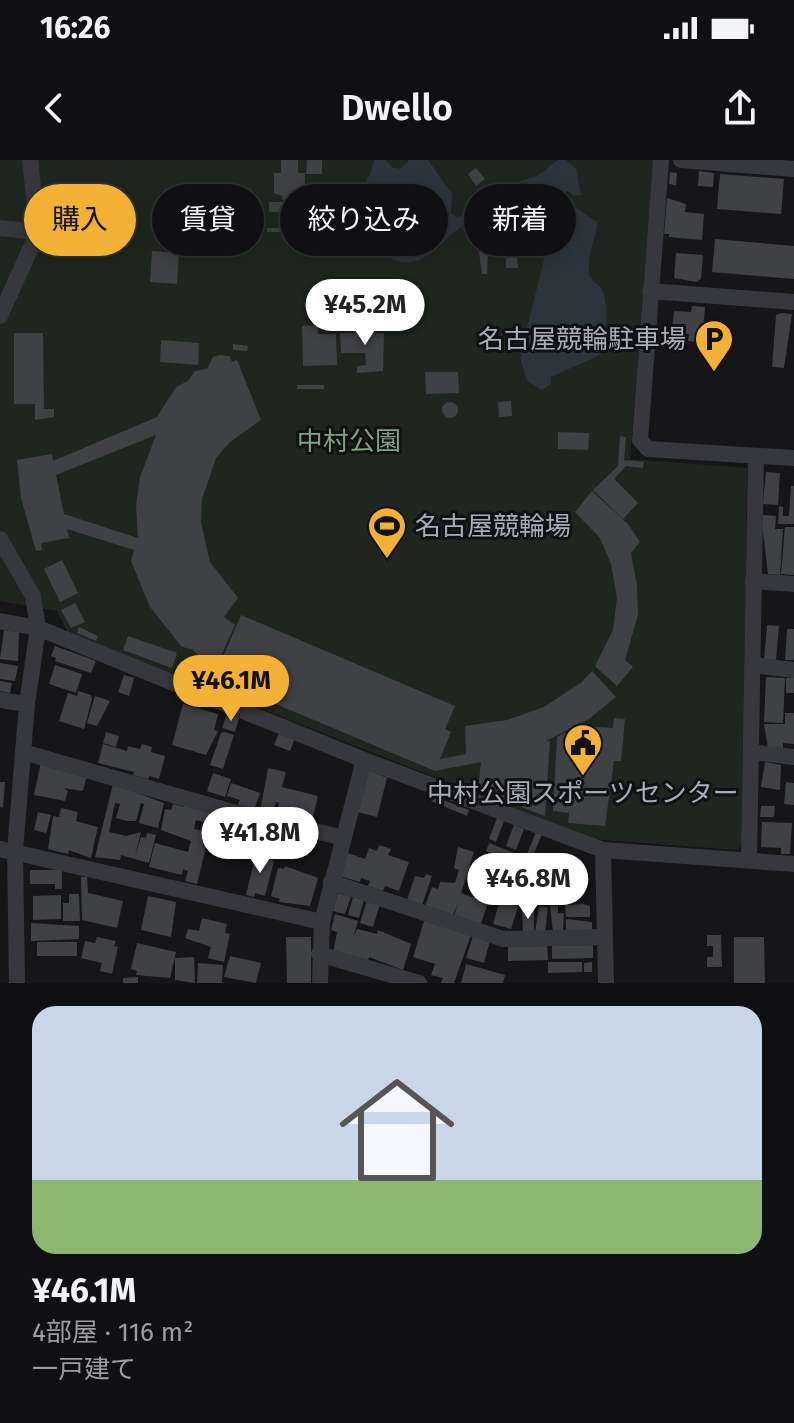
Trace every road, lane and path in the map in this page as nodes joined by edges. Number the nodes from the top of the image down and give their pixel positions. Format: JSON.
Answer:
{"nodes":[{"id":1,"x":30,"y":160,"type":"edge"},
{"id":2,"x":661,"y":160,"type":"edge"},
{"id":3,"x":681,"y":160,"type":"edge"},
{"id":4,"x":794,"y":169,"type":"edge"},
{"id":5,"x":33,"y":184,"type":"edge"},
{"id":6,"x":0,"y":228,"type":"edge"},
{"id":7,"x":24,"y":232,"type":"edge"},
{"id":8,"x":27,"y":256,"type":"edge"},
{"id":9,"x":650,"y":291,"type":"junction"},
{"id":10,"x":794,"y":302,"type":"edge"},
{"id":11,"x":0,"y":316,"type":"edge"},
{"id":12,"x":756,"y":456,"type":"junction"},
{"id":13,"x":794,"y":458,"type":"edge"},
{"id":14,"x":0,"y":539,"type":"edge"},
{"id":15,"x":753,"y":581,"type":"junction"},
{"id":16,"x":794,"y":584,"type":"edge"},
{"id":17,"x":0,"y":621,"type":"edge"},
{"id":18,"x":38,"y":628,"type":"junction"},
{"id":19,"x":752,"y":665,"type":"junction"},
{"id":20,"x":794,"y":670,"type":"edge"},
{"id":21,"x":0,"y":700,"type":"edge"},
{"id":22,"x":27,"y":704,"type":"junction"},
{"id":23,"x":23,"y":752,"type":"junction"},
{"id":24,"x":751,"y":752,"type":"junction"},
{"id":25,"x":794,"y":757,"type":"edge"},
{"id":26,"x":364,"y":760,"type":"junction"},
{"id":27,"x":341,"y":837,"type":"junction"},
{"id":28,"x":8,"y":850,"type":"edge"},
{"id":29,"x":603,"y":850,"type":"junction"},
{"id":30,"x":749,"y":860,"type":"junction"},
{"id":31,"x":794,"y":864,"type":"edge"},
{"id":32,"x":331,"y":882,"type":"junction"},
{"id":33,"x":322,"y":922,"type":"junction"},
{"id":34,"x":8,"y":932,"type":"edge"},
{"id":35,"x":605,"y":937,"type":"junction"},
{"id":36,"x":319,"y":954,"type":"junction"},
{"id":37,"x":17,"y":983,"type":"edge"},
{"id":38,"x":320,"y":983,"type":"edge"},
{"id":39,"x":419,"y":983,"type":"edge"},
{"id":40,"x":606,"y":983,"type":"edge"}],
"edges":[{"from":1,"to":5,"type":"street"},
{"from":2,"to":9,"type":"street"},
{"from":3,"to":4,"type":"street"},
{"from":6,"to":7,"type":"street"},
{"from":8,"to":11,"type":"street"},
{"from":9,"to":10,"type":"street"},
{"from":9,"to":12,"type":"street"},
{"from":12,"to":13,"type":"street"},
{"from":12,"to":15,"type":"street"},
{"from":14,"to":18,"type":"street"},
{"from":15,"to":16,"type":"street"},
{"from":15,"to":19,"type":"street"},
{"from":17,"to":18,"type":"street"},
{"from":18,"to":22,"type":"street"},
{"from":18,"to":26,"type":"street"},
{"from":19,"to":20,"type":"street"},
{"from":19,"to":24,"type":"street"},
{"from":21,"to":22,"type":"street"},
{"from":22,"to":23,"type":"street"},
{"from":23,"to":27,"type":"street"},
{"from":23,"to":28,"type":"street"},
{"from":24,"to":25,"type":"street"},
{"from":24,"to":30,"type":"street"},
{"from":26,"to":27,"type":"street"},
{"from":26,"to":29,"type":"street"},
{"from":27,"to":32,"type":"street"},
{"from":28,"to":33,"type":"street"},
{"from":28,"to":34,"type":"street"},
{"from":29,"to":30,"type":"street"},
{"from":29,"to":35,"type":"street"},
{"from":30,"to":31,"type":"street"},
{"from":32,"to":33,"type":"street"},
{"from":32,"to":35,"type":"street"},
{"from":33,"to":36,"type":"street"},
{"from":34,"to":37,"type":"street"},
{"from":35,"to":40,"type":"street"},
{"from":36,"to":38,"type":"street"},
{"from":36,"to":39,"type":"street"}]}
